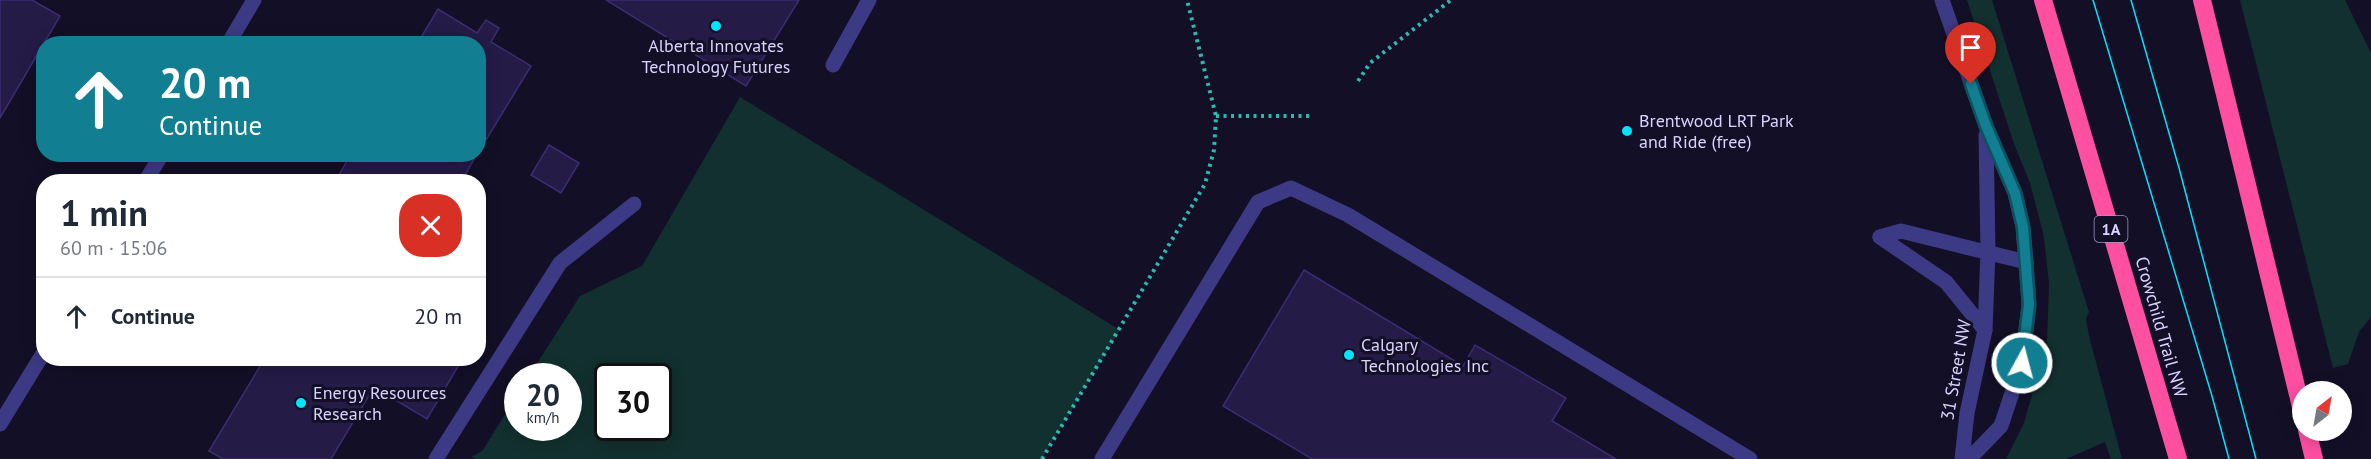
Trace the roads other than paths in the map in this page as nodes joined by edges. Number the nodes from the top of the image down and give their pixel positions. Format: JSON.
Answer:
{"nodes":[{"id":1,"x":254,"y":0,"type":"edge"},
{"id":2,"x":869,"y":0,"type":"edge"},
{"id":3,"x":1942,"y":0,"type":"edge"},
{"id":4,"x":2043,"y":0,"type":"edge"},
{"id":5,"x":2202,"y":0,"type":"edge"},
{"id":6,"x":233,"y":36,"type":"edge"},
{"id":7,"x":833,"y":65,"type":"dead end"},
{"id":8,"x":1986,"y":126,"type":"junction"},
{"id":9,"x":634,"y":204,"type":"dead end"},
{"id":10,"x":1988,"y":252,"type":"junction"},
{"id":11,"x":2026,"y":262,"type":"junction"},
{"id":12,"x":1985,"y":330,"type":"junction"},
{"id":13,"x":36,"y":365,"type":"edge"},
{"id":14,"x":2295,"y":381,"type":"edge"},
{"id":15,"x":0,"y":424,"type":"edge"},
{"id":16,"x":2310,"y":441,"type":"edge"},
{"id":17,"x":436,"y":459,"type":"edge"},
{"id":18,"x":1102,"y":459,"type":"edge"},
{"id":19,"x":1750,"y":459,"type":"edge"},
{"id":20,"x":1962,"y":459,"type":"edge"},
{"id":21,"x":1969,"y":459,"type":"edge"},
{"id":22,"x":2178,"y":459,"type":"edge"},
{"id":23,"x":2314,"y":459,"type":"edge"}],
"edges":[{"from":1,"to":6,"type":"street"},
{"from":2,"to":7,"type":"street"},
{"from":3,"to":8,"type":"street"},
{"from":4,"to":22,"type":"highway","name":"Crowchild Trail NW","number":"1A"},
{"from":5,"to":14,"type":"highway"},
{"from":8,"to":10,"type":"street","name":"31 Street NW"},
{"from":8,"to":11,"type":"street"},
{"from":9,"to":17,"type":"street"},
{"from":10,"to":11,"type":"street"},
{"from":10,"to":12,"type":"street","name":"31 Street NW"},
{"from":10,"to":12,"type":"street"},
{"from":11,"to":21,"type":"street"},
{"from":12,"to":20,"type":"street","name":"31 Street NW"},
{"from":13,"to":15,"type":"street"},
{"from":16,"to":23,"type":"highway"},
{"from":18,"to":19,"type":"street"}]}
